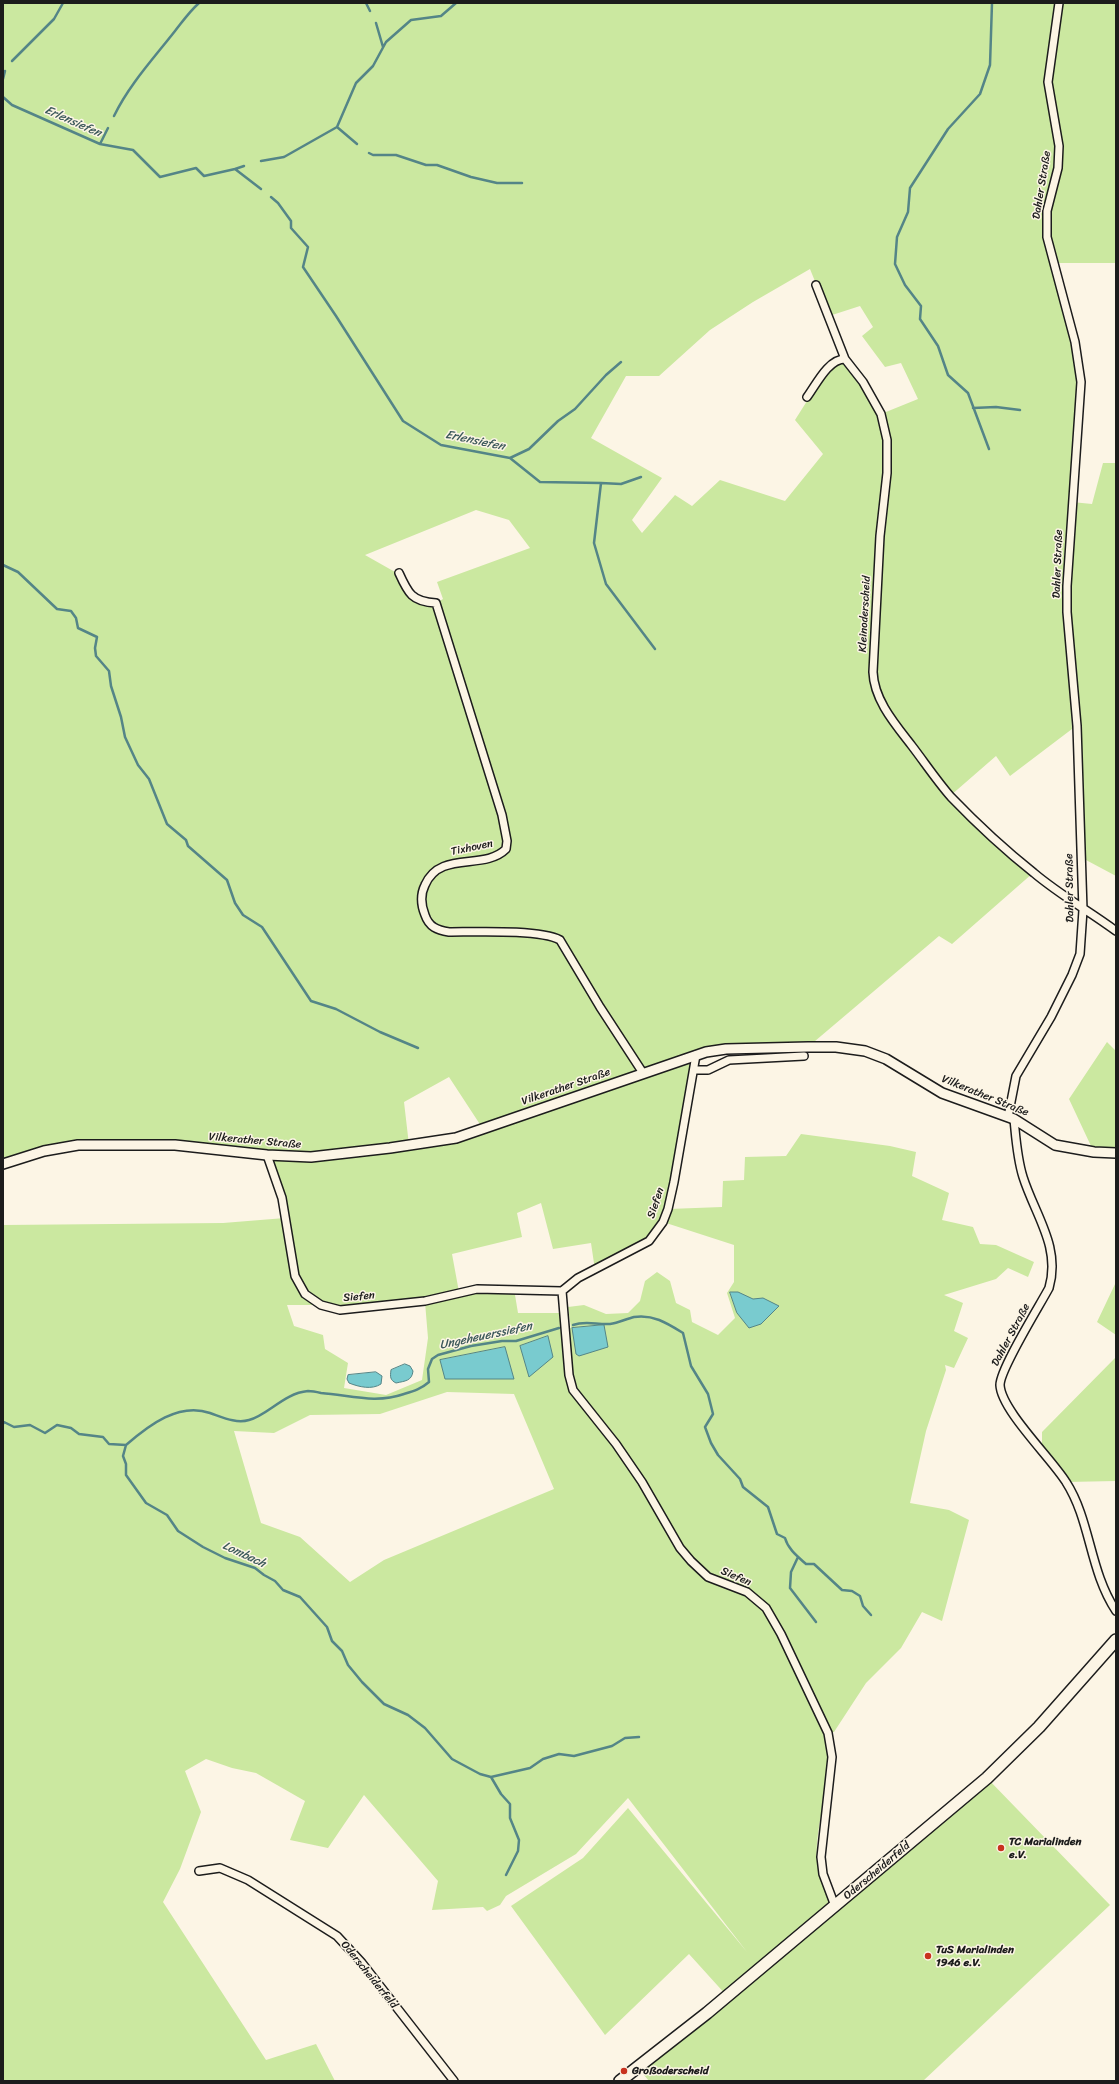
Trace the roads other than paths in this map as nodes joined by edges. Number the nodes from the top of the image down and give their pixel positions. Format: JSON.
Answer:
{"nodes":[{"id":1,"x":1059,"y":3,"type":"edge"},
{"id":2,"x":816,"y":285,"type":"dead end"},
{"id":3,"x":845,"y":359,"type":"junction"},
{"id":4,"x":807,"y":397,"type":"dead end"},
{"id":5,"x":399,"y":573,"type":"dead end"},
{"id":6,"x":1083,"y":910,"type":"junction"},
{"id":7,"x":1116,"y":931,"type":"edge"},
{"id":8,"x":696,"y":1055,"type":"junction"},
{"id":9,"x":800,"y":1059,"type":"dead end"},
{"id":10,"x":694,"y":1070,"type":"junction"},
{"id":11,"x":643,"y":1073,"type":"junction"},
{"id":12,"x":1011,"y":1118,"type":"junction"},
{"id":13,"x":1116,"y":1153,"type":"edge"},
{"id":14,"x":267,"y":1155,"type":"junction"},
{"id":15,"x":3,"y":1164,"type":"edge"},
{"id":16,"x":562,"y":1291,"type":"junction"},
{"id":17,"x":1116,"y":1611,"type":"edge"},
{"id":18,"x":1116,"y":1640,"type":"edge"},
{"id":19,"x":199,"y":1871,"type":"dead end"},
{"id":20,"x":835,"y":1906,"type":"junction"},
{"id":21,"x":454,"y":2081,"type":"edge"},
{"id":22,"x":620,"y":2081,"type":"edge"}],
"edges":[{"from":1,"to":6,"type":"street","name":"Dahler Straße"},
{"from":2,"to":3,"type":"street","name":"Kleinoderscheid"},
{"from":3,"to":4,"type":"street"},
{"from":3,"to":6,"type":"street","name":"Kleinoderscheid"},
{"from":5,"to":11,"type":"street","name":"Tixhoven"},
{"from":6,"to":7,"type":"street","name":"Kleinoderscheid"},
{"from":6,"to":12,"type":"street","name":"Dahler Straße"},
{"from":8,"to":10,"type":"street","name":"Siefen"},
{"from":8,"to":11,"type":"street","name":"Vilkerather Straße"},
{"from":8,"to":12,"type":"street","name":"Vilkerather Straße"},
{"from":9,"to":10,"type":"street"},
{"from":10,"to":16,"type":"street","name":"Siefen"},
{"from":11,"to":14,"type":"street","name":"Vilkerather Straße"},
{"from":12,"to":13,"type":"street","name":"Vilkerather Straße"},
{"from":12,"to":17,"type":"street","name":"Dahler Straße"},
{"from":14,"to":15,"type":"street","name":"Vilkerather Straße"},
{"from":14,"to":16,"type":"street","name":"Siefen"},
{"from":16,"to":20,"type":"street","name":"Siefen"},
{"from":18,"to":20,"type":"main road","name":"Oderscheiderfeld"},
{"from":19,"to":21,"type":"street","name":"Oderscheiderfeld"},
{"from":20,"to":22,"type":"main road","name":"Oderscheiderfeld"}]}
